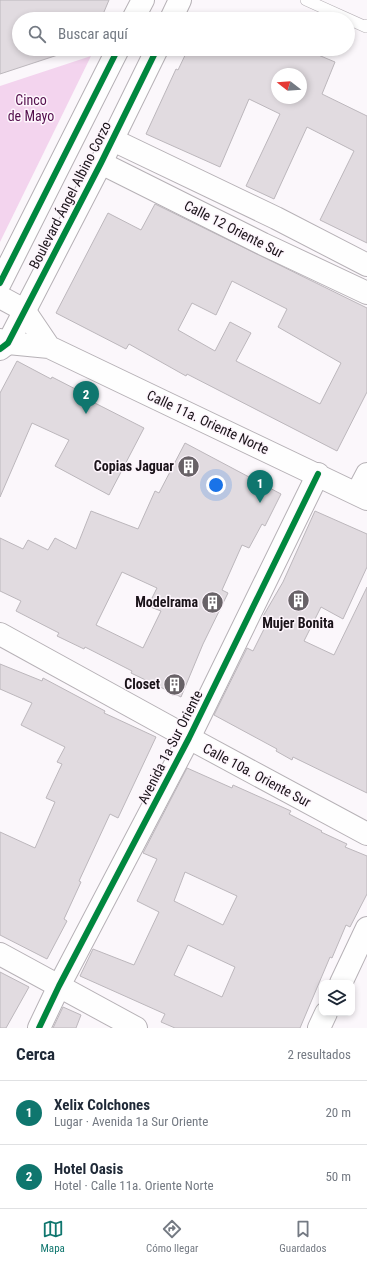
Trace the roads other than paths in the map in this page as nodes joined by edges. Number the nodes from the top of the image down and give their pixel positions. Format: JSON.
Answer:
{"nodes":[{"id":1,"x":143,"y":0,"type":"edge"},
{"id":2,"x":180,"y":0,"type":"edge"},
{"id":3,"x":306,"y":0,"type":"edge"},
{"id":4,"x":137,"y":12,"type":"edge"},
{"id":5,"x":174,"y":12,"type":"edge"},
{"id":6,"x":333,"y":12,"type":"edge"},
{"id":7,"x":355,"y":22,"type":"edge"},
{"id":8,"x":367,"y":25,"type":"edge"},
{"id":9,"x":114,"y":56,"type":"edge"},
{"id":10,"x":154,"y":56,"type":"edge"},
{"id":11,"x":113,"y":140,"type":"junction"},
{"id":12,"x":101,"y":164,"type":"junction"},
{"id":13,"x":211,"y":188,"type":"junction"},
{"id":14,"x":200,"y":212,"type":"junction"},
{"id":15,"x":276,"y":218,"type":"junction"},
{"id":16,"x":263,"y":244,"type":"junction"},
{"id":17,"x":367,"y":265,"type":"edge"},
{"id":18,"x":0,"y":283,"type":"edge"},
{"id":19,"x":367,"y":293,"type":"edge"},
{"id":20,"x":0,"y":297,"type":"edge"},
{"id":21,"x":24,"y":310,"type":"junction"},
{"id":22,"x":3,"y":344,"type":"edge"},
{"id":23,"x":49,"y":347,"type":"junction"},
{"id":24,"x":318,"y":474,"type":"junction"},
{"id":25,"x":367,"y":474,"type":"edge"},
{"id":26,"x":362,"y":496,"type":"edge"},
{"id":27,"x":0,"y":634,"type":"edge"},
{"id":28,"x":189,"y":738,"type":"junction"},
{"id":29,"x":367,"y":834,"type":"edge"},
{"id":30,"x":367,"y":928,"type":"edge"},
{"id":31,"x":0,"y":954,"type":"edge"},
{"id":32,"x":342,"y":980,"type":"edge"},
{"id":33,"x":59,"y":986,"type":"junction"},
{"id":34,"x":325,"y":1016,"type":"edge"},
{"id":35,"x":39,"y":1028,"type":"edge"},
{"id":36,"x":136,"y":1028,"type":"edge"},
{"id":37,"x":319,"y":1028,"type":"edge"}],
"edges":[{"from":1,"to":4,"type":"street"},
{"from":2,"to":5,"type":"street"},
{"from":3,"to":6,"type":"lane"},
{"from":7,"to":8,"type":"lane"},
{"from":9,"to":18,"type":"street","name":"Boulevard Ángel Albino Corzo"},
{"from":10,"to":11,"type":"street","name":"Boulevard Ángel Albino Corzo"},
{"from":11,"to":12,"type":"street","name":"Boulevard Ángel Albino Corzo"},
{"from":11,"to":13,"type":"street","name":"Calle 12 Oriente Sur"},
{"from":12,"to":14,"type":"street","name":"Calle 12 Oriente Sur"},
{"from":12,"to":21,"type":"street","name":"Boulevard Ángel Albino Corzo"},
{"from":13,"to":14,"type":"street"},
{"from":13,"to":15,"type":"street","name":"Calle 12 Oriente Sur"},
{"from":14,"to":16,"type":"street","name":"Calle 12 Oriente Sur"},
{"from":15,"to":16,"type":"street"},
{"from":15,"to":17,"type":"street","name":"Calle 12 Oriente Sur"},
{"from":16,"to":19,"type":"street","name":"Calle 12 Oriente Sur"},
{"from":20,"to":21,"type":"street"},
{"from":21,"to":22,"type":"street","name":"Boulevard Ángel Albino Corzo"},
{"from":21,"to":23,"type":"street"},
{"from":22,"to":23,"type":"street"},
{"from":23,"to":24,"type":"street","name":"Calle 11a. Oriente Norte"},
{"from":24,"to":26,"type":"street","name":"Calle 11a. Oriente Norte"},
{"from":24,"to":28,"type":"street","name":"Avenida 1a Sur Oriente"},
{"from":25,"to":26,"type":"street"},
{"from":27,"to":28,"type":"street","name":"Calle 10a. Oriente Sur"},
{"from":28,"to":29,"type":"street","name":"Calle 10a. Oriente Sur"},
{"from":28,"to":33,"type":"street","name":"Avenida 1a Sur Oriente"},
{"from":30,"to":32,"type":"street"},
{"from":31,"to":33,"type":"street"},
{"from":33,"to":35,"type":"street","name":"Avenida 1a Sur Oriente"},
{"from":33,"to":36,"type":"street"},
{"from":34,"to":37,"type":"street"}]}
